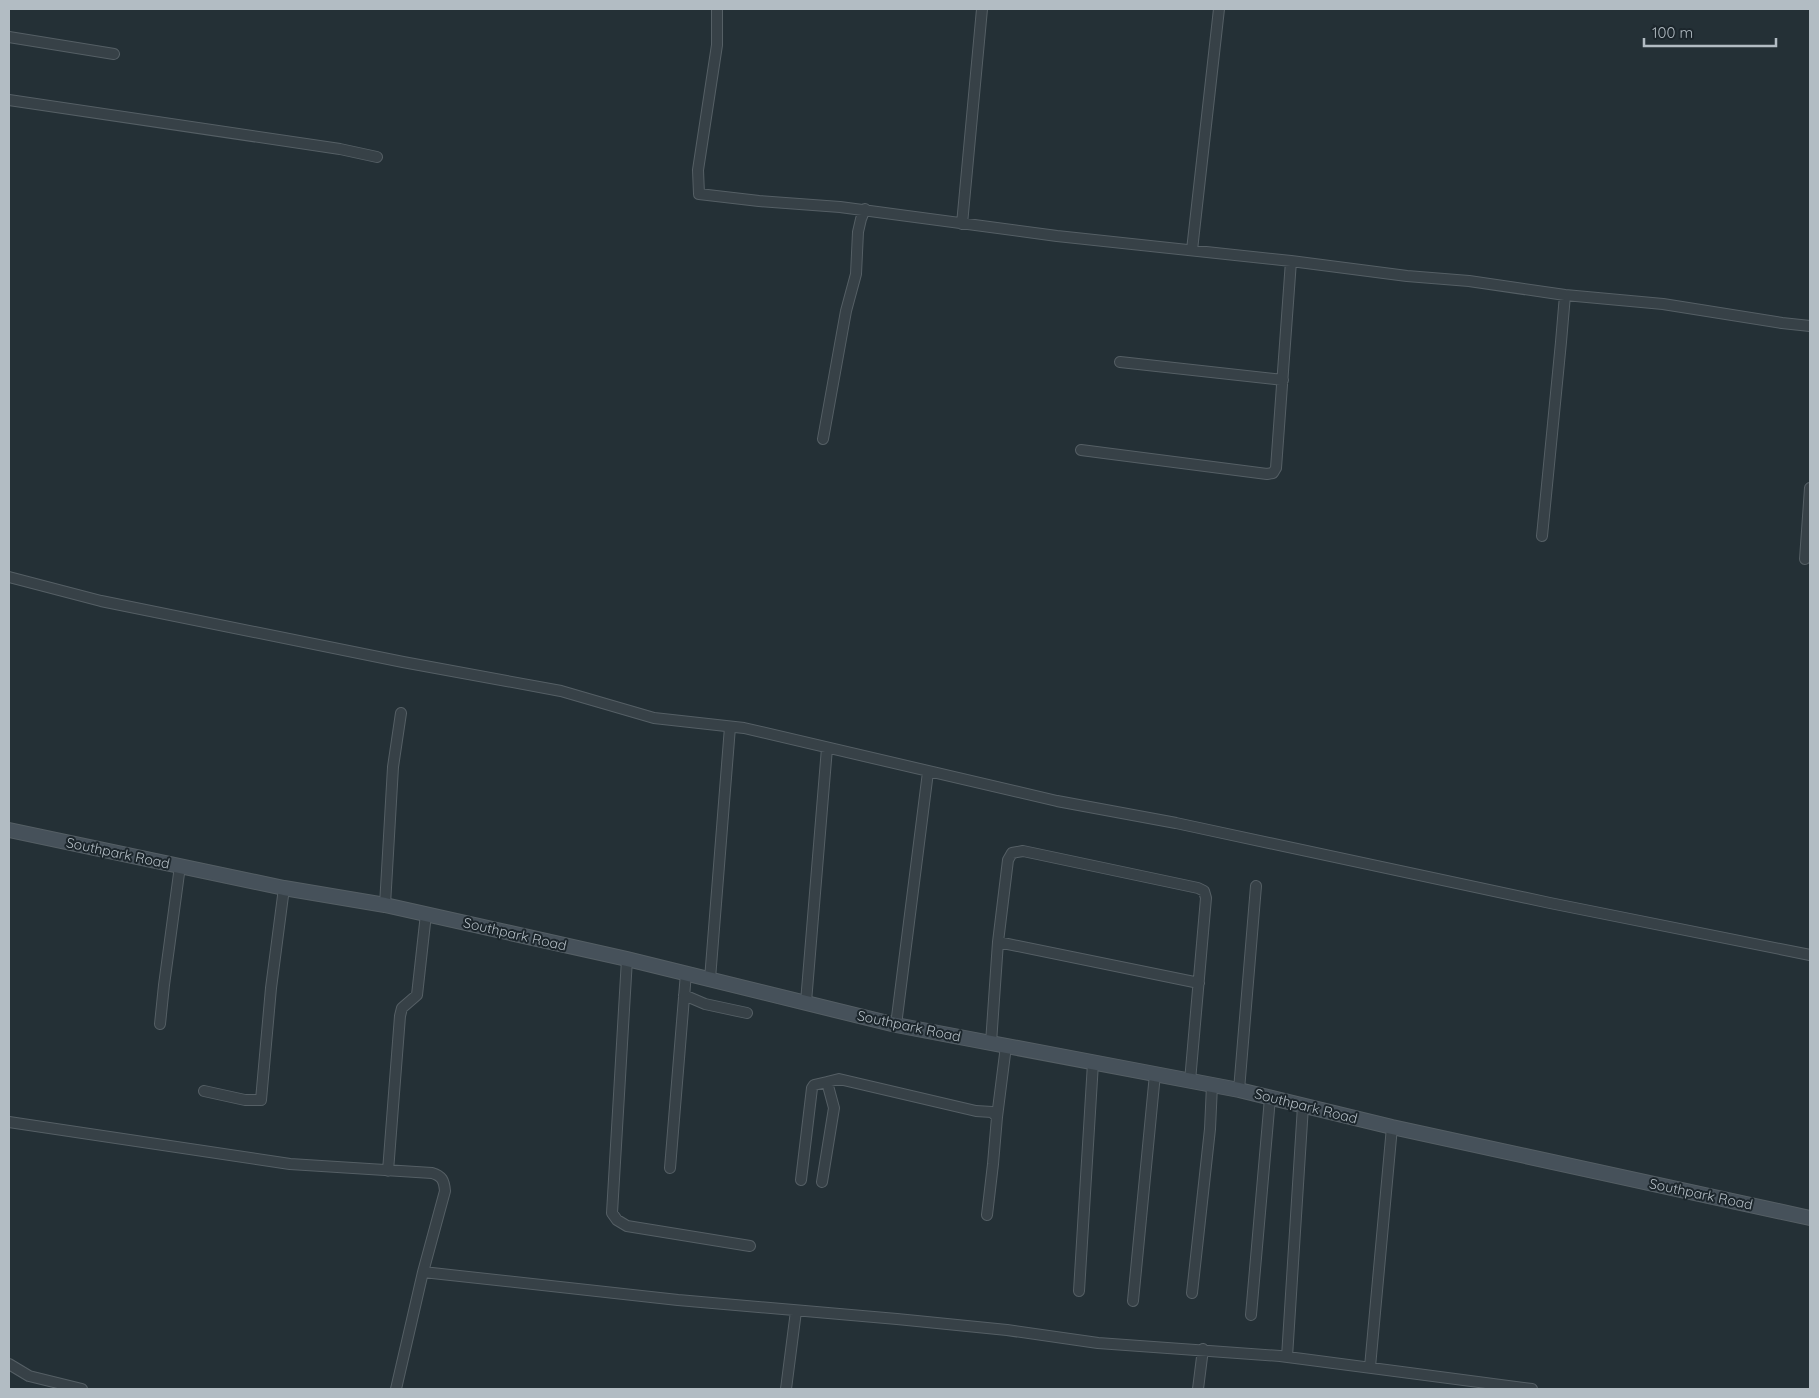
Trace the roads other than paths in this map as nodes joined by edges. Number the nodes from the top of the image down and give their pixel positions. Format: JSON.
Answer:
{"nodes":[{"id":1,"x":718,"y":9,"type":"edge"},
{"id":2,"x":982,"y":9,"type":"edge"},
{"id":3,"x":1219,"y":9,"type":"edge"},
{"id":4,"x":9,"y":38,"type":"edge"},
{"id":5,"x":114,"y":54,"type":"dead end"},
{"id":6,"x":9,"y":100,"type":"edge"},
{"id":7,"x":377,"y":156,"type":"dead end"},
{"id":8,"x":865,"y":209,"type":"junction"},
{"id":9,"x":962,"y":224,"type":"junction"},
{"id":10,"x":1192,"y":250,"type":"junction"},
{"id":11,"x":1292,"y":260,"type":"junction"},
{"id":12,"x":1564,"y":295,"type":"junction"},
{"id":13,"x":1810,"y":326,"type":"edge"},
{"id":14,"x":1120,"y":362,"type":"dead end"},
{"id":15,"x":1283,"y":380,"type":"junction"},
{"id":16,"x":823,"y":439,"type":"dead end"},
{"id":17,"x":1081,"y":450,"type":"dead end"},
{"id":18,"x":1810,"y":488,"type":"edge"},
{"id":19,"x":1542,"y":536,"type":"dead end"},
{"id":20,"x":1805,"y":559,"type":"dead end"},
{"id":21,"x":9,"y":577,"type":"edge"},
{"id":22,"x":402,"y":713,"type":"dead end"},
{"id":23,"x":730,"y":727,"type":"junction"},
{"id":24,"x":827,"y":748,"type":"junction"},
{"id":25,"x":928,"y":772,"type":"junction"},
{"id":26,"x":9,"y":830,"type":"edge"},
{"id":27,"x":180,"y":866,"type":"junction"},
{"id":28,"x":1256,"y":886,"type":"dead end"},
{"id":29,"x":284,"y":888,"type":"junction"},
{"id":30,"x":385,"y":905,"type":"junction"},
{"id":31,"x":426,"y":914,"type":"junction"},
{"id":32,"x":998,"y":942,"type":"junction"},
{"id":33,"x":1810,"y":955,"type":"edge"},
{"id":34,"x":627,"y":959,"type":"junction"},
{"id":35,"x":686,"y":973,"type":"junction"},
{"id":36,"x":710,"y":979,"type":"junction"},
{"id":37,"x":1199,"y":983,"type":"junction"},
{"id":38,"x":684,"y":995,"type":"junction"},
{"id":39,"x":806,"y":1002,"type":"junction"},
{"id":40,"x":747,"y":1014,"type":"dead end"},
{"id":41,"x":160,"y":1024,"type":"dead end"},
{"id":42,"x":896,"y":1025,"type":"junction"},
{"id":43,"x":991,"y":1044,"type":"junction"},
{"id":44,"x":1006,"y":1046,"type":"junction"},
{"id":45,"x":1093,"y":1063,"type":"junction"},
{"id":46,"x":1155,"y":1074,"type":"junction"},
{"id":47,"x":1190,"y":1081,"type":"junction"},
{"id":48,"x":827,"y":1082,"type":"junction"},
{"id":49,"x":1212,"y":1085,"type":"junction"},
{"id":50,"x":204,"y":1090,"type":"dead end"},
{"id":51,"x":1239,"y":1090,"type":"junction"},
{"id":52,"x":1270,"y":1098,"type":"junction"},
{"id":53,"x":1303,"y":1106,"type":"junction"},
{"id":54,"x":997,"y":1117,"type":"junction"},
{"id":55,"x":9,"y":1122,"type":"edge"},
{"id":56,"x":1392,"y":1126,"type":"junction"},
{"id":57,"x":670,"y":1168,"type":"dead end"},
{"id":58,"x":388,"y":1171,"type":"junction"},
{"id":59,"x":801,"y":1180,"type":"dead end"},
{"id":60,"x":822,"y":1182,"type":"dead end"},
{"id":61,"x":987,"y":1215,"type":"dead end"},
{"id":62,"x":1810,"y":1218,"type":"edge"},
{"id":63,"x":750,"y":1246,"type":"dead end"},
{"id":64,"x":423,"y":1272,"type":"junction"},
{"id":65,"x":1079,"y":1291,"type":"dead end"},
{"id":66,"x":1192,"y":1293,"type":"dead end"},
{"id":67,"x":1133,"y":1301,"type":"dead end"},
{"id":68,"x":796,"y":1311,"type":"junction"},
{"id":69,"x":1251,"y":1315,"type":"dead end"},
{"id":70,"x":1203,"y":1350,"type":"junction"},
{"id":71,"x":1287,"y":1356,"type":"junction"},
{"id":72,"x":9,"y":1364,"type":"edge"},
{"id":73,"x":1370,"y":1366,"type":"junction"},
{"id":74,"x":82,"y":1389,"type":"edge"},
{"id":75,"x":396,"y":1389,"type":"edge"},
{"id":76,"x":786,"y":1389,"type":"edge"},
{"id":77,"x":1198,"y":1389,"type":"edge"},
{"id":78,"x":1532,"y":1389,"type":"edge"}],
"edges":[{"from":1,"to":8,"type":"street"},
{"from":2,"to":9,"type":"street"},
{"from":3,"to":10,"type":"street"},
{"from":4,"to":5,"type":"street"},
{"from":6,"to":7,"type":"street"},
{"from":8,"to":9,"type":"street"},
{"from":8,"to":16,"type":"street"},
{"from":9,"to":10,"type":"street"},
{"from":10,"to":11,"type":"street"},
{"from":11,"to":12,"type":"street"},
{"from":11,"to":15,"type":"street"},
{"from":12,"to":13,"type":"street"},
{"from":12,"to":19,"type":"street"},
{"from":14,"to":15,"type":"street"},
{"from":15,"to":17,"type":"street"},
{"from":18,"to":20,"type":"street"},
{"from":21,"to":23,"type":"street"},
{"from":22,"to":30,"type":"street"},
{"from":23,"to":24,"type":"street"},
{"from":23,"to":36,"type":"street"},
{"from":24,"to":25,"type":"street"},
{"from":24,"to":39,"type":"street"},
{"from":25,"to":33,"type":"street"},
{"from":25,"to":42,"type":"street"},
{"from":26,"to":27,"type":"street","name":"Southpark Road"},
{"from":27,"to":29,"type":"street","name":"Southpark Road"},
{"from":27,"to":41,"type":"street"},
{"from":28,"to":51,"type":"street"},
{"from":29,"to":30,"type":"street","name":"Southpark Road"},
{"from":29,"to":50,"type":"street"},
{"from":30,"to":31,"type":"street","name":"Southpark Road"},
{"from":31,"to":34,"type":"street","name":"Southpark Road"},
{"from":31,"to":58,"type":"street"},
{"from":32,"to":37,"type":"street"},
{"from":32,"to":37,"type":"street"},
{"from":32,"to":43,"type":"street"},
{"from":34,"to":35,"type":"street","name":"Southpark Road"},
{"from":34,"to":63,"type":"street"},
{"from":35,"to":36,"type":"street","name":"Southpark Road"},
{"from":35,"to":38,"type":"street"},
{"from":36,"to":39,"type":"street","name":"Southpark Road"},
{"from":37,"to":47,"type":"street"},
{"from":38,"to":40,"type":"street"},
{"from":38,"to":57,"type":"street"},
{"from":39,"to":42,"type":"street","name":"Southpark Road"},
{"from":42,"to":43,"type":"street","name":"Southpark Road"},
{"from":43,"to":44,"type":"street","name":"Southpark Road"},
{"from":44,"to":45,"type":"street","name":"Southpark Road"},
{"from":44,"to":54,"type":"street"},
{"from":45,"to":46,"type":"street","name":"Southpark Road"},
{"from":45,"to":65,"type":"street"},
{"from":46,"to":47,"type":"street","name":"Southpark Road"},
{"from":46,"to":67,"type":"street"},
{"from":47,"to":49,"type":"street","name":"Southpark Road"},
{"from":48,"to":54,"type":"street"},
{"from":48,"to":59,"type":"street"},
{"from":48,"to":60,"type":"street"},
{"from":49,"to":51,"type":"street","name":"Southpark Road"},
{"from":49,"to":66,"type":"street"},
{"from":51,"to":52,"type":"street","name":"Southpark Road"},
{"from":52,"to":53,"type":"street","name":"Southpark Road"},
{"from":52,"to":69,"type":"street"},
{"from":53,"to":56,"type":"street","name":"Southpark Road"},
{"from":53,"to":71,"type":"street"},
{"from":54,"to":61,"type":"street"},
{"from":55,"to":58,"type":"street"},
{"from":56,"to":62,"type":"street","name":"Southpark Road"},
{"from":56,"to":73,"type":"street"},
{"from":58,"to":64,"type":"street"},
{"from":64,"to":68,"type":"street"},
{"from":64,"to":75,"type":"street"},
{"from":68,"to":70,"type":"street"},
{"from":68,"to":76,"type":"street"},
{"from":70,"to":71,"type":"street"},
{"from":70,"to":77,"type":"street"},
{"from":71,"to":73,"type":"street"},
{"from":72,"to":74,"type":"street"},
{"from":73,"to":78,"type":"street"}]}
